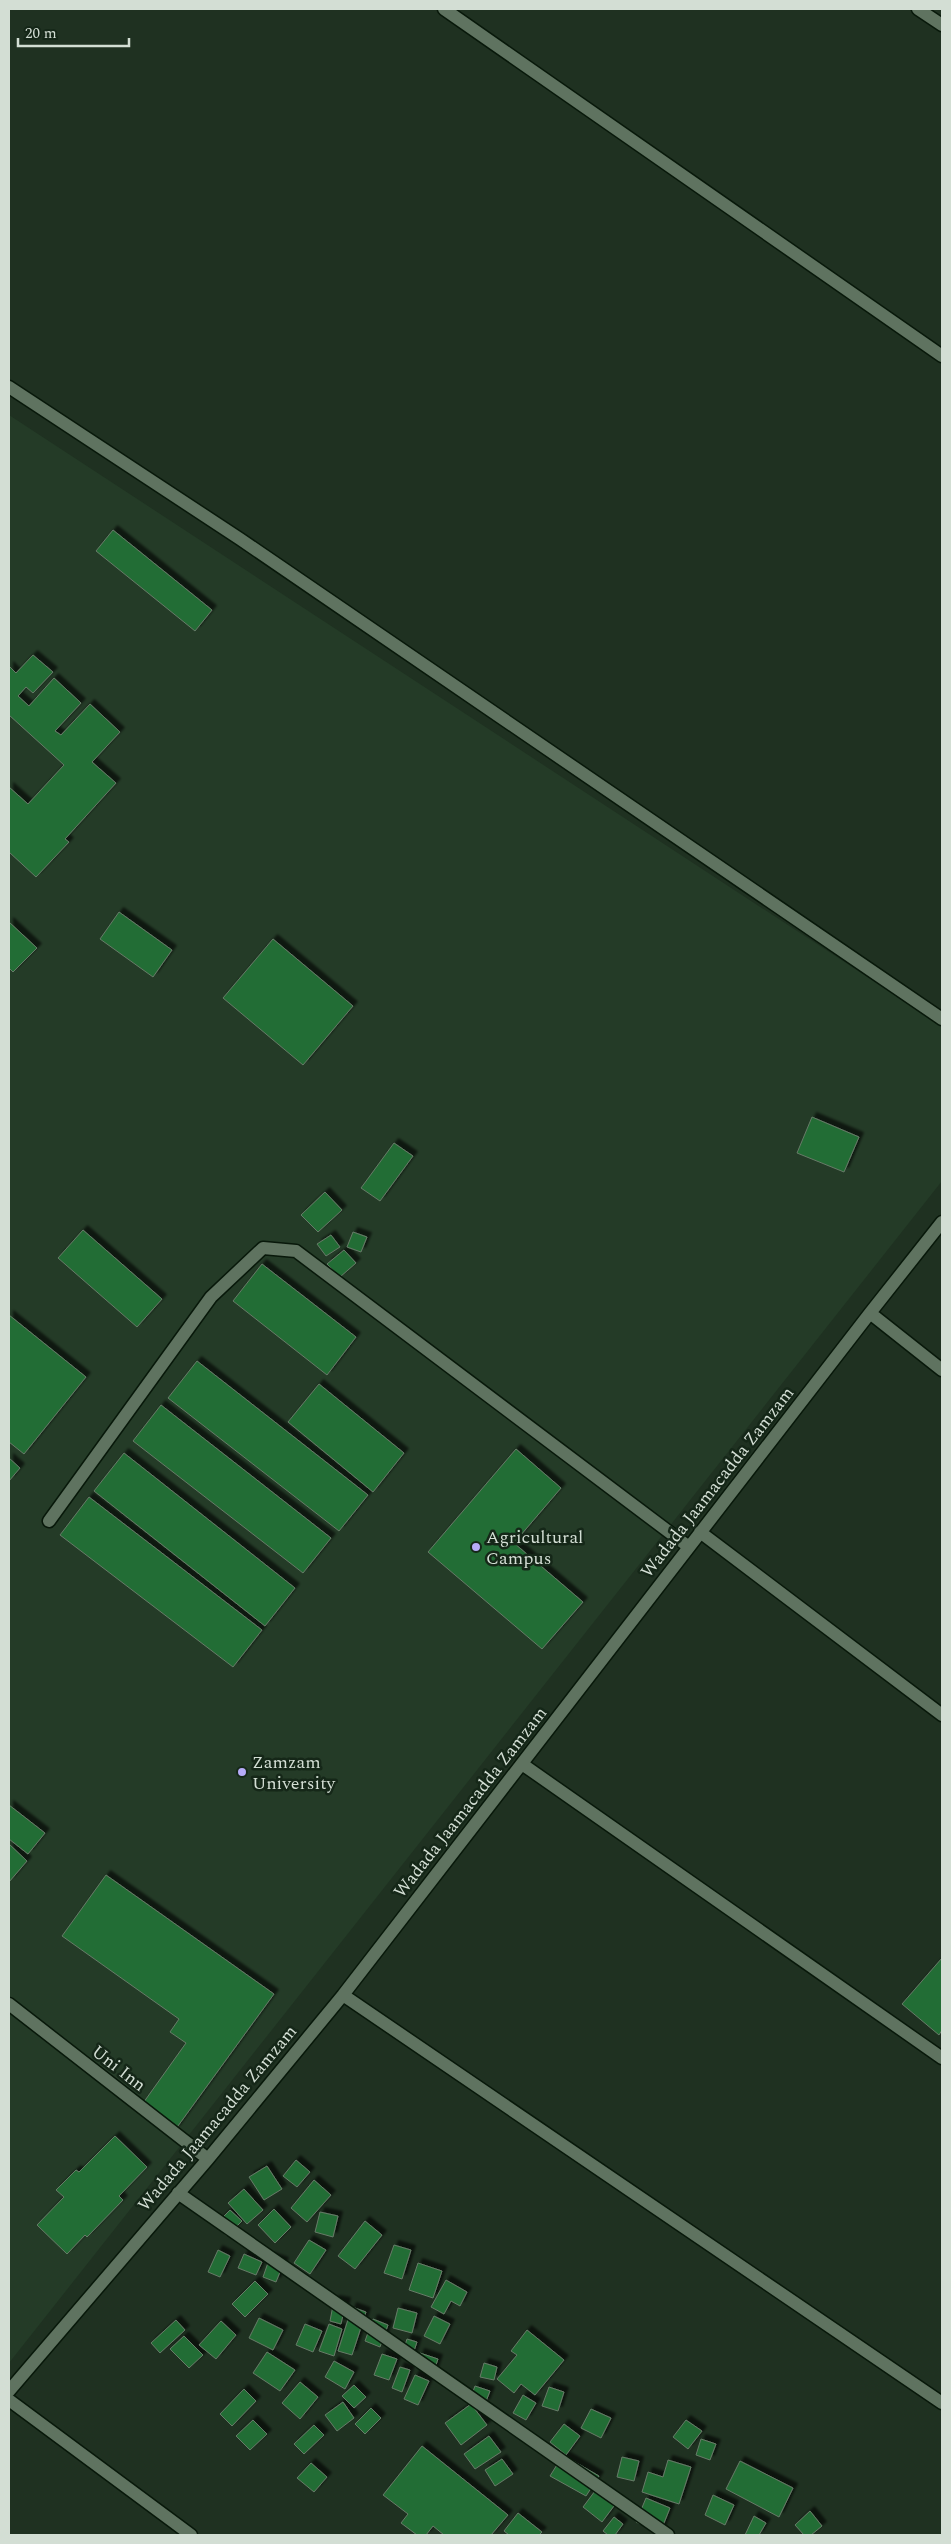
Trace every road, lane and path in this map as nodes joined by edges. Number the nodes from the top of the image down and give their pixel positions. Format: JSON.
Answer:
{"nodes":[{"id":1,"x":444,"y":9,"type":"edge"},
{"id":2,"x":918,"y":9,"type":"edge"},
{"id":3,"x":942,"y":25,"type":"edge"},
{"id":4,"x":942,"y":356,"type":"edge"},
{"id":5,"x":9,"y":386,"type":"edge"},
{"id":6,"x":942,"y":1019,"type":"edge"},
{"id":7,"x":942,"y":1222,"type":"edge"},
{"id":8,"x":870,"y":1313,"type":"junction"},
{"id":9,"x":942,"y":1370,"type":"edge"},
{"id":10,"x":49,"y":1521,"type":"dead end"},
{"id":11,"x":700,"y":1532,"type":"junction"},
{"id":12,"x":689,"y":1547,"type":"junction"},
{"id":13,"x":942,"y":1715,"type":"edge"},
{"id":14,"x":522,"y":1764,"type":"junction"},
{"id":15,"x":343,"y":1995,"type":"junction"},
{"id":16,"x":9,"y":2004,"type":"edge"},
{"id":17,"x":942,"y":2058,"type":"edge"},
{"id":18,"x":208,"y":2159,"type":"junction"},
{"id":19,"x":178,"y":2193,"type":"junction"},
{"id":20,"x":9,"y":2391,"type":"edge"},
{"id":21,"x":9,"y":2400,"type":"edge"},
{"id":22,"x":941,"y":2401,"type":"edge"},
{"id":23,"x":191,"y":2535,"type":"edge"},
{"id":24,"x":668,"y":2535,"type":"edge"}],
"edges":[{"from":1,"to":4,"type":"street"},
{"from":2,"to":3,"type":"street"},
{"from":5,"to":6,"type":"street"},
{"from":7,"to":8,"type":"street","name":"Wadada Jaamacadda Zamzam"},
{"from":8,"to":9,"type":"street"},
{"from":8,"to":11,"type":"street","name":"Wadada Jaamacadda Zamzam"},
{"from":10,"to":12,"type":"street"},
{"from":11,"to":12,"type":"street","name":"Wadada Jaamacadda Zamzam"},
{"from":11,"to":13,"type":"street"},
{"from":12,"to":14,"type":"street","name":"Wadada Jaamacadda Zamzam"},
{"from":14,"to":15,"type":"street","name":"Wadada Jaamacadda Zamzam"},
{"from":14,"to":17,"type":"street"},
{"from":15,"to":18,"type":"street","name":"Wadada Jaamacadda Zamzam"},
{"from":15,"to":22,"type":"street"},
{"from":16,"to":18,"type":"street","name":"Uni Inn"},
{"from":18,"to":19,"type":"street","name":"Wadada Jaamacadda Zamzam"},
{"from":19,"to":20,"type":"street","name":"Wadada Jaamacadda Zamzam"},
{"from":19,"to":24,"type":"street"},
{"from":21,"to":23,"type":"street"}]}
